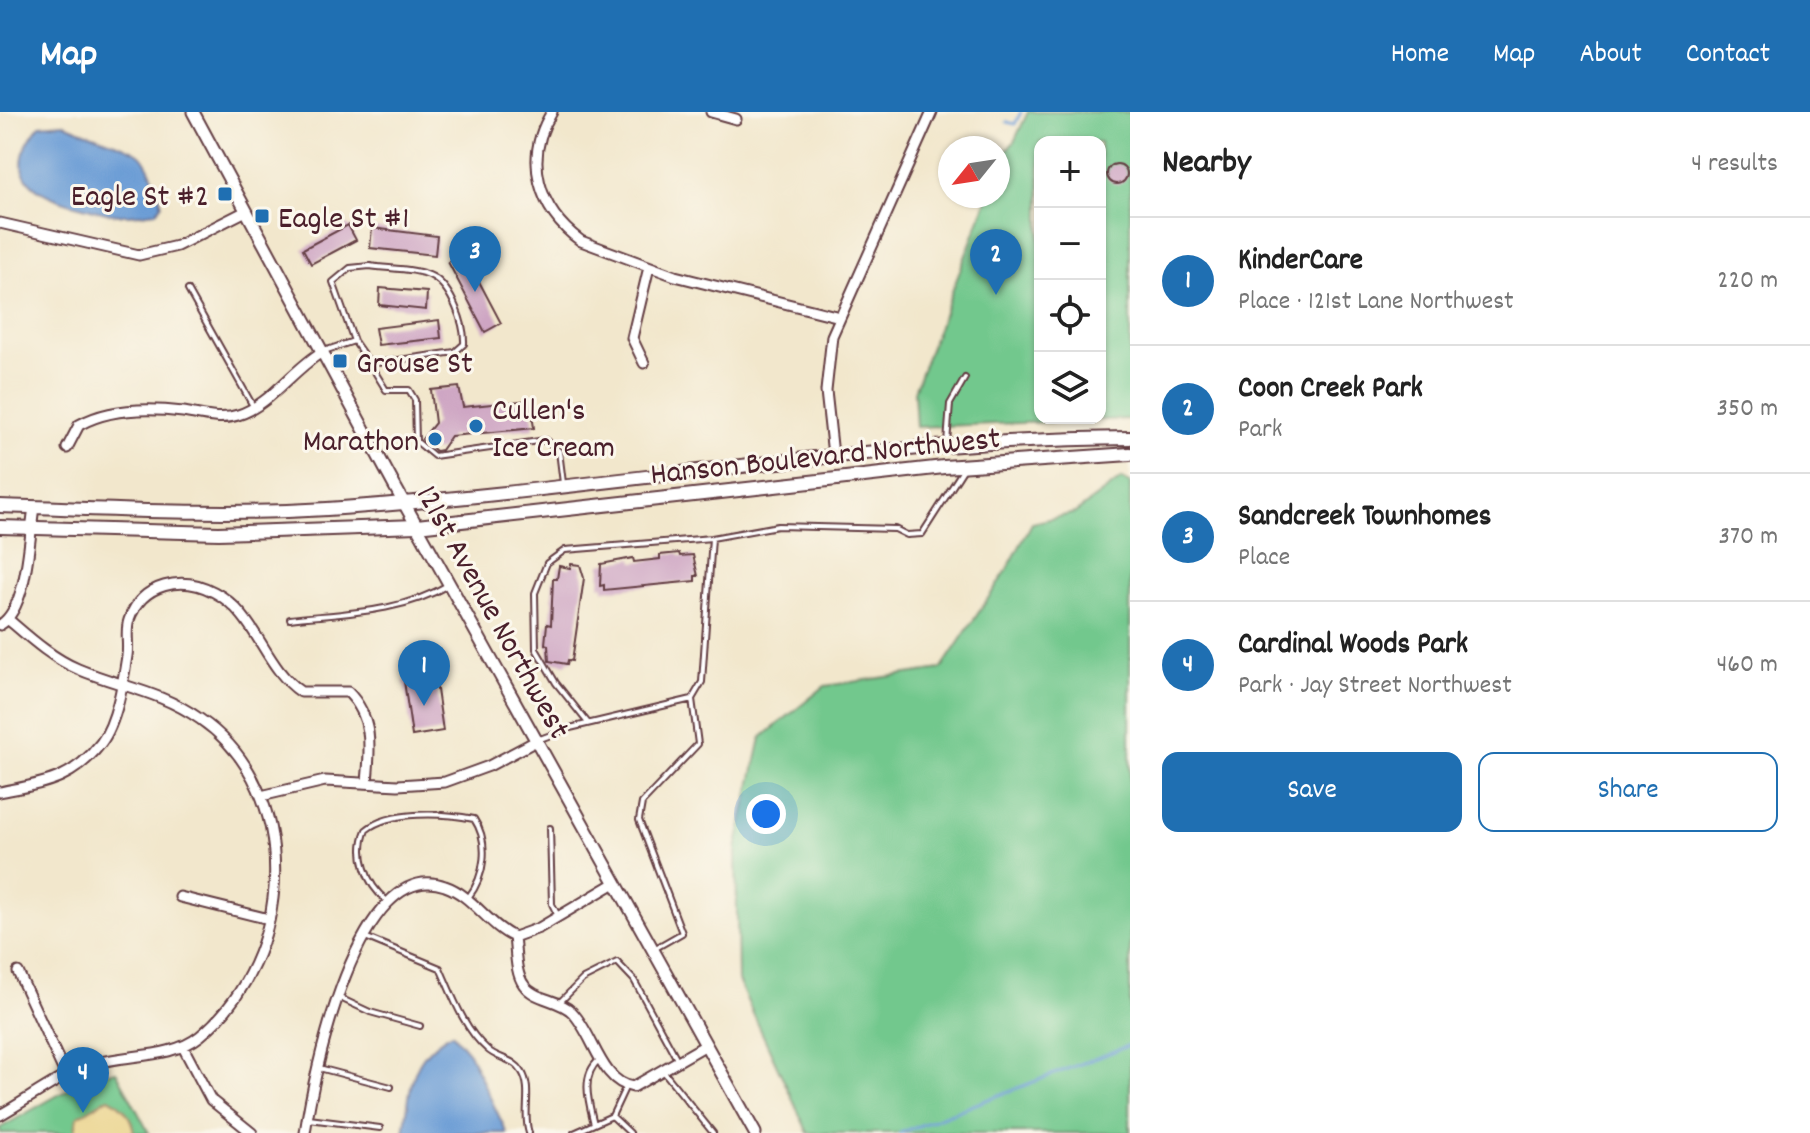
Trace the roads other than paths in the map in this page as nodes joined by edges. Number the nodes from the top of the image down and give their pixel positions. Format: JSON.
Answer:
{"nodes":[{"id":1,"x":193,"y":112,"type":"edge"},
{"id":2,"x":552,"y":112,"type":"edge"},
{"id":3,"x":711,"y":112,"type":"edge"},
{"id":4,"x":932,"y":112,"type":"edge"},
{"id":5,"x":736,"y":119,"type":"dead end"},
{"id":6,"x":246,"y":211,"type":"junction"},
{"id":7,"x":0,"y":223,"type":"edge"},
{"id":8,"x":649,"y":267,"type":"junction"},
{"id":9,"x":188,"y":290,"type":"dead end"},
{"id":10,"x":840,"y":317,"type":"junction"},
{"id":11,"x":354,"y":341,"type":"junction"},
{"id":12,"x":322,"y":352,"type":"junction"},
{"id":13,"x":644,"y":363,"type":"dead end"},
{"id":14,"x":370,"y":364,"type":"junction"},
{"id":15,"x":965,"y":378,"type":"dead end"},
{"id":16,"x":254,"y":408,"type":"junction"},
{"id":17,"x":1130,"y":438,"type":"edge"},
{"id":18,"x":947,"y":445,"type":"junction"},
{"id":19,"x":67,"y":448,"type":"dead end"},
{"id":20,"x":1130,"y":454,"type":"edge"},
{"id":21,"x":833,"y":455,"type":"junction"},
{"id":22,"x":965,"y":465,"type":"junction"},
{"id":23,"x":563,"y":485,"type":"junction"},
{"id":24,"x":716,"y":490,"type":"junction"},
{"id":25,"x":403,"y":503,"type":"junction"},
{"id":26,"x":0,"y":506,"type":"edge"},
{"id":27,"x":34,"y":507,"type":"junction"},
{"id":28,"x":417,"y":526,"type":"junction"},
{"id":29,"x":0,"y":527,"type":"edge"},
{"id":30,"x":30,"y":528,"type":"junction"},
{"id":31,"x":712,"y":538,"type":"junction"},
{"id":32,"x":450,"y":583,"type":"junction"},
{"id":33,"x":290,"y":619,"type":"dead end"},
{"id":34,"x":5,"y":622,"type":"edge"},
{"id":35,"x":120,"y":684,"type":"junction"},
{"id":36,"x":692,"y":699,"type":"junction"},
{"id":37,"x":588,"y":723,"type":"junction"},
{"id":38,"x":538,"y":740,"type":"junction"},
{"id":39,"x":367,"y":782,"type":"junction"},
{"id":40,"x":0,"y":792,"type":"edge"},
{"id":41,"x":261,"y":796,"type":"junction"},
{"id":42,"x":550,"y":828,"type":"dead end"},
{"id":43,"x":615,"y":883,"type":"junction"},
{"id":44,"x":180,"y":897,"type":"dead end"},
{"id":45,"x":386,"y":900,"type":"junction"},
{"id":46,"x":467,"y":900,"type":"junction"},
{"id":47,"x":559,"y":917,"type":"junction"},
{"id":48,"x":269,"y":919,"type":"junction"},
{"id":49,"x":364,"y":936,"type":"junction"},
{"id":50,"x":514,"y":937,"type":"junction"},
{"id":51,"x":653,"y":950,"type":"junction"},
{"id":52,"x":18,"y":972,"type":"dead end"},
{"id":53,"x":340,"y":998,"type":"junction"},
{"id":54,"x":559,"y":1003,"type":"junction"},
{"id":55,"x":420,"y":1026,"type":"dead end"},
{"id":56,"x":706,"y":1045,"type":"junction"},
{"id":57,"x":183,"y":1047,"type":"junction"},
{"id":58,"x":601,"y":1059,"type":"junction"},
{"id":59,"x":678,"y":1061,"type":"junction"},
{"id":60,"x":319,"y":1068,"type":"junction"},
{"id":61,"x":663,"y":1070,"type":"junction"},
{"id":62,"x":67,"y":1078,"type":"junction"},
{"id":63,"x":626,"y":1086,"type":"junction"},
{"id":64,"x":391,"y":1087,"type":"dead end"},
{"id":65,"x":0,"y":1115,"type":"edge"},
{"id":66,"x":612,"y":1116,"type":"junction"},
{"id":67,"x":307,"y":1119,"type":"junction"},
{"id":68,"x":594,"y":1124,"type":"junction"},
{"id":69,"x":380,"y":1128,"type":"dead end"},
{"id":70,"x":252,"y":1133,"type":"edge"},
{"id":71,"x":305,"y":1133,"type":"edge"},
{"id":72,"x":529,"y":1133,"type":"edge"},
{"id":73,"x":574,"y":1133,"type":"edge"},
{"id":74,"x":630,"y":1133,"type":"edge"},
{"id":75,"x":713,"y":1133,"type":"edge"},
{"id":76,"x":755,"y":1133,"type":"edge"}],
"edges":[{"from":1,"to":6,"type":"street","name":"121st Avenue Northwest"},
{"from":2,"to":8,"type":"street"},
{"from":3,"to":5,"type":"street"},
{"from":4,"to":10,"type":"street"},
{"from":6,"to":7,"type":"street"},
{"from":6,"to":12,"type":"street","name":"121st Avenue Northwest"},
{"from":8,"to":10,"type":"street"},
{"from":8,"to":13,"type":"street"},
{"from":9,"to":16,"type":"lane"},
{"from":10,"to":21,"type":"street"},
{"from":11,"to":12,"type":"lane"},
{"from":11,"to":14,"type":"lane"},
{"from":11,"to":14,"type":"lane"},
{"from":12,"to":16,"type":"street"},
{"from":12,"to":25,"type":"street","name":"121st Avenue Northwest"},
{"from":14,"to":23,"type":"lane"},
{"from":15,"to":18,"type":"lane"},
{"from":16,"to":19,"type":"street"},
{"from":17,"to":18,"type":"main road","name":"Hanson Boulevard Northwest"},
{"from":18,"to":21,"type":"main road","name":"Hanson Boulevard Northwest"},
{"from":18,"to":24,"type":"main road"},
{"from":20,"to":22,"type":"main road","name":"Hanson Boulevard Northwest"},
{"from":21,"to":23,"type":"main road","name":"Hanson Boulevard Northwest"},
{"from":22,"to":24,"type":"main road","name":"Hanson Boulevard Northwest"},
{"from":22,"to":31,"type":"lane"},
{"from":23,"to":25,"type":"main road","name":"Hanson Boulevard Northwest"},
{"from":24,"to":28,"type":"main road","name":"Hanson Boulevard Northwest"},
{"from":25,"to":27,"type":"main road","name":"Hanson Boulevard Northwest"},
{"from":25,"to":28,"type":"street","name":"121st Avenue Northwest"},
{"from":26,"to":27,"type":"main road","name":"Hanson Boulevard Northwest"},
{"from":27,"to":30,"type":"street"},
{"from":28,"to":30,"type":"main road","name":"Hanson Boulevard Northwest"},
{"from":28,"to":32,"type":"street","name":"121st Avenue Northwest"},
{"from":29,"to":30,"type":"main road","name":"Hanson Boulevard Northwest"},
{"from":30,"to":34,"type":"street"},
{"from":31,"to":36,"type":"lane"},
{"from":31,"to":37,"type":"lane"},
{"from":32,"to":33,"type":"lane"},
{"from":32,"to":38,"type":"street","name":"121st Avenue Northwest"},
{"from":34,"to":35,"type":"street"},
{"from":35,"to":39,"type":"street"},
{"from":35,"to":40,"type":"street"},
{"from":35,"to":41,"type":"street"},
{"from":36,"to":37,"type":"lane"},
{"from":36,"to":51,"type":"lane"},
{"from":37,"to":38,"type":"lane"},
{"from":38,"to":39,"type":"street"},
{"from":38,"to":43,"type":"street","name":"121st Avenue Northwest"},
{"from":39,"to":41,"type":"street"},
{"from":41,"to":48,"type":"street"},
{"from":42,"to":47,"type":"lane"},
{"from":43,"to":47,"type":"street"},
{"from":43,"to":51,"type":"street","name":"121st Avenue Northwest"},
{"from":44,"to":48,"type":"street"},
{"from":45,"to":46,"type":"street"},
{"from":45,"to":46,"type":"lane"},
{"from":45,"to":49,"type":"street"},
{"from":46,"to":50,"type":"street"},
{"from":47,"to":50,"type":"street"},
{"from":48,"to":57,"type":"street"},
{"from":49,"to":53,"type":"street"},
{"from":49,"to":72,"type":"lane"},
{"from":50,"to":54,"type":"street"},
{"from":51,"to":56,"type":"street","name":"121st Avenue Northwest"},
{"from":52,"to":62,"type":"street"},
{"from":53,"to":55,"type":"lane"},
{"from":53,"to":60,"type":"street"},
{"from":54,"to":58,"type":"street"},
{"from":54,"to":59,"type":"lane"},
{"from":56,"to":59,"type":"street"},
{"from":56,"to":76,"type":"street","name":"121st Avenue Northwest"},
{"from":57,"to":62,"type":"street"},
{"from":57,"to":70,"type":"street"},
{"from":58,"to":63,"type":"street"},
{"from":58,"to":68,"type":"lane"},
{"from":59,"to":61,"type":"street"},
{"from":60,"to":64,"type":"lane"},
{"from":60,"to":67,"type":"street"},
{"from":61,"to":63,"type":"street"},
{"from":61,"to":75,"type":"lane"},
{"from":62,"to":65,"type":"street"},
{"from":63,"to":66,"type":"lane"},
{"from":66,"to":68,"type":"lane"},
{"from":66,"to":74,"type":"lane"},
{"from":67,"to":69,"type":"lane"},
{"from":67,"to":71,"type":"street"},
{"from":68,"to":73,"type":"lane"}]}
